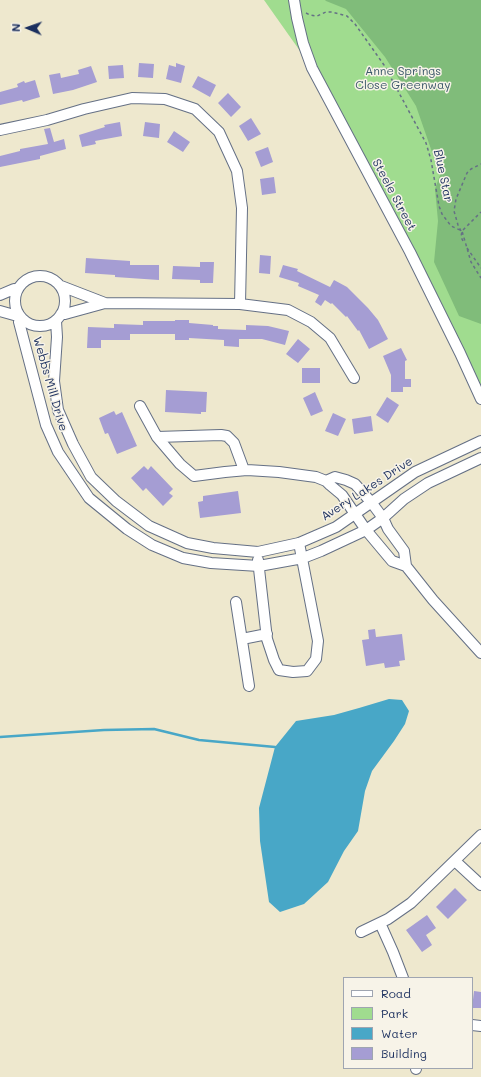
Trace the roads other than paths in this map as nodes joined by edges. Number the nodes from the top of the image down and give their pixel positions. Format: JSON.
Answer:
{"nodes":[{"id":1,"x":294,"y":0,"type":"edge"},
{"id":2,"x":0,"y":130,"type":"edge"},
{"id":3,"x":61,"y":286,"type":"junction"},
{"id":4,"x":17,"y":290,"type":"junction"},
{"id":5,"x":0,"y":295,"type":"edge"},
{"id":6,"x":105,"y":303,"type":"junction"},
{"id":7,"x":240,"y":304,"type":"junction"},
{"id":8,"x":0,"y":311,"type":"edge"},
{"id":9,"x":20,"y":316,"type":"junction"},
{"id":10,"x":59,"y":318,"type":"junction"},
{"id":11,"x":354,"y":378,"type":"dead end"},
{"id":12,"x":481,"y":399,"type":"edge"},
{"id":13,"x":140,"y":406,"type":"dead end"},
{"id":14,"x":157,"y":437,"type":"junction"},
{"id":15,"x":481,"y":440,"type":"edge"},
{"id":16,"x":481,"y":458,"type":"edge"},
{"id":17,"x":244,"y":470,"type":"junction"},
{"id":18,"x":326,"y":481,"type":"junction"},
{"id":19,"x":371,"y":502,"type":"junction"},
{"id":20,"x":356,"y":514,"type":"junction"},
{"id":21,"x":383,"y":518,"type":"junction"},
{"id":22,"x":149,"y":526,"type":"junction"},
{"id":23,"x":366,"y":530,"type":"junction"},
{"id":24,"x":142,"y":539,"type":"junction"},
{"id":25,"x":300,"y":543,"type":"junction"},
{"id":26,"x":258,"y":552,"type":"junction"},
{"id":27,"x":302,"y":558,"type":"junction"},
{"id":28,"x":259,"y":566,"type":"junction"},
{"id":29,"x":406,"y":566,"type":"junction"},
{"id":30,"x":236,"y":602,"type":"dead end"},
{"id":31,"x":267,"y":634,"type":"junction"},
{"id":32,"x":242,"y":638,"type":"junction"},
{"id":33,"x":481,"y":653,"type":"edge"},
{"id":34,"x":249,"y":686,"type":"dead end"},
{"id":35,"x":481,"y":835,"type":"edge"},
{"id":36,"x":455,"y":861,"type":"junction"},
{"id":37,"x":481,"y":885,"type":"edge"},
{"id":38,"x":380,"y":923,"type":"junction"},
{"id":39,"x":360,"y":932,"type":"dead end"},
{"id":40,"x":403,"y":977,"type":"edge"}],
"edges":[{"from":1,"to":12,"type":"street","name":"Steele Street"},
{"from":2,"to":7,"type":"street"},
{"from":3,"to":4,"type":"street"},
{"from":3,"to":6,"type":"street"},
{"from":3,"to":10,"type":"street"},
{"from":4,"to":5,"type":"street"},
{"from":4,"to":9,"type":"street"},
{"from":6,"to":7,"type":"street"},
{"from":6,"to":10,"type":"street"},
{"from":7,"to":11,"type":"street"},
{"from":8,"to":9,"type":"street"},
{"from":9,"to":10,"type":"street"},
{"from":9,"to":24,"type":"street","name":"Webbs Mill Drive"},
{"from":10,"to":22,"type":"street","name":"Avery Lakes Drive"},
{"from":13,"to":14,"type":"street"},
{"from":14,"to":17,"type":"street"},
{"from":14,"to":17,"type":"street"},
{"from":15,"to":19,"type":"street","name":"Avery Lakes Drive"},
{"from":16,"to":21,"type":"street"},
{"from":17,"to":18,"type":"street"},
{"from":18,"to":19,"type":"street"},
{"from":18,"to":20,"type":"street"},
{"from":19,"to":20,"type":"street","name":"Avery Lakes Drive"},
{"from":19,"to":21,"type":"street"},
{"from":20,"to":23,"type":"street"},
{"from":20,"to":25,"type":"street","name":"Avery Lakes Drive"},
{"from":21,"to":23,"type":"street"},
{"from":21,"to":29,"type":"street"},
{"from":22,"to":24,"type":"street"},
{"from":22,"to":26,"type":"street","name":"Avery Lakes Drive"},
{"from":23,"to":27,"type":"street"},
{"from":23,"to":29,"type":"street"},
{"from":24,"to":28,"type":"street","name":"Webbs Mill Drive"},
{"from":25,"to":26,"type":"street","name":"Avery Lakes Drive"},
{"from":25,"to":27,"type":"street"},
{"from":26,"to":28,"type":"street"},
{"from":27,"to":28,"type":"street"},
{"from":27,"to":31,"type":"street"},
{"from":28,"to":31,"type":"street"},
{"from":29,"to":33,"type":"street"},
{"from":30,"to":32,"type":"street"},
{"from":31,"to":32,"type":"street"},
{"from":32,"to":34,"type":"street"},
{"from":35,"to":36,"type":"street"},
{"from":36,"to":37,"type":"street"},
{"from":36,"to":38,"type":"street"},
{"from":38,"to":39,"type":"street"},
{"from":38,"to":40,"type":"street"}]}
